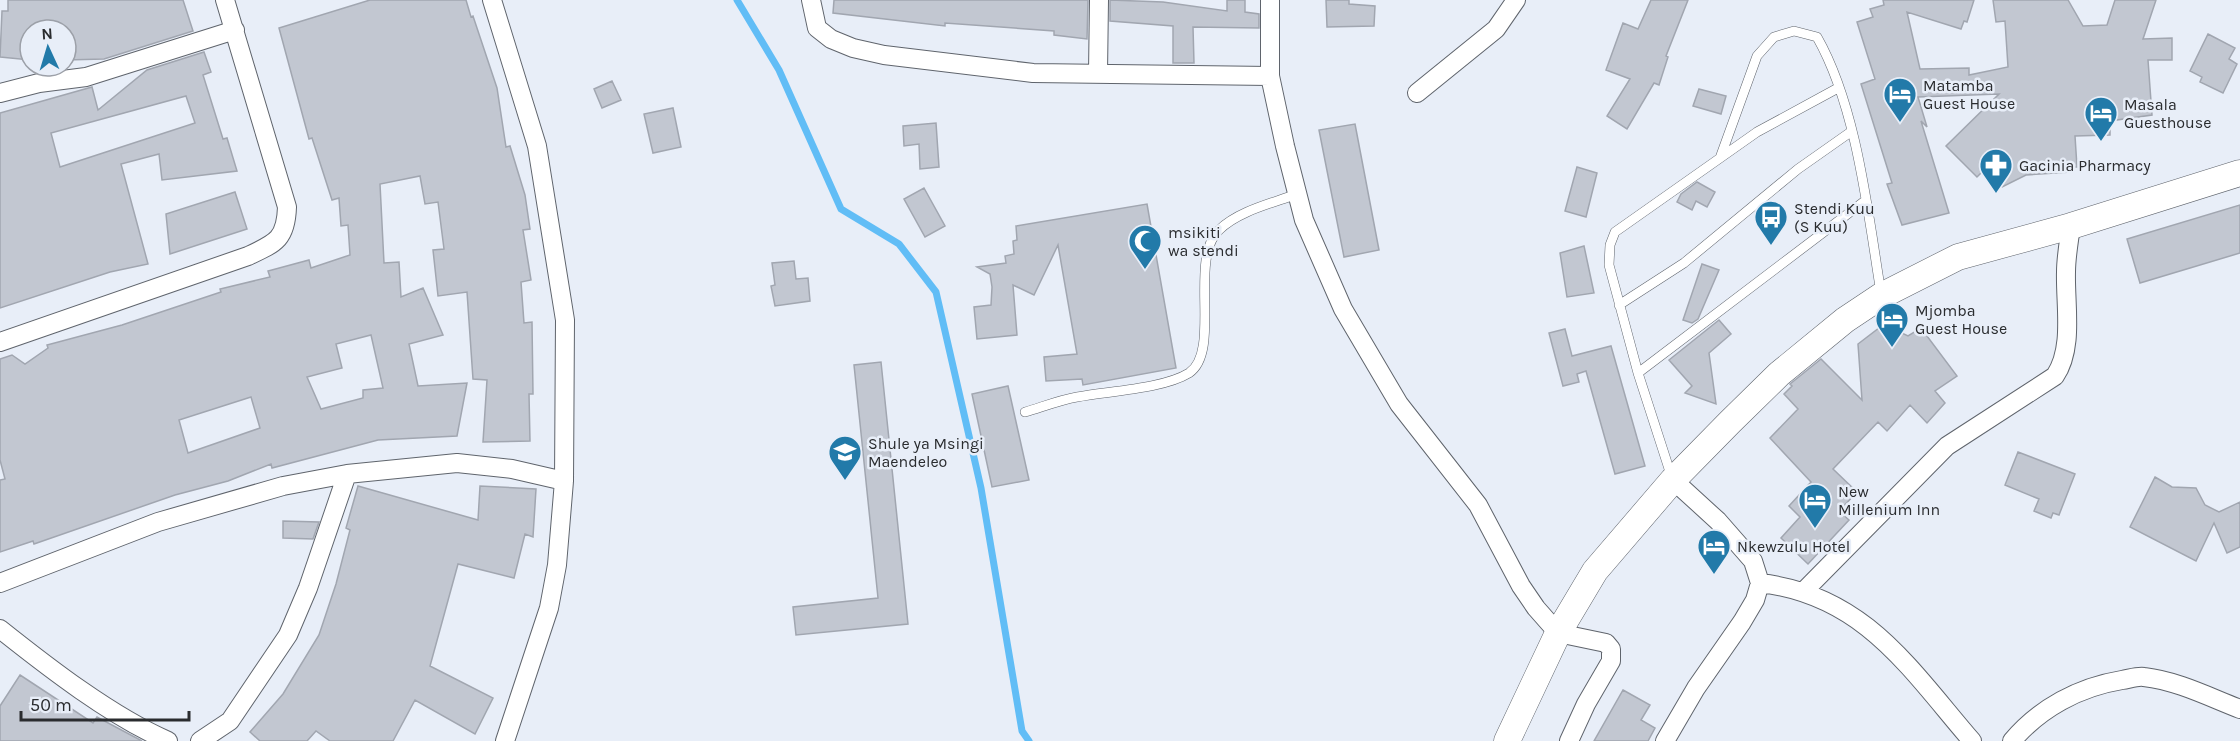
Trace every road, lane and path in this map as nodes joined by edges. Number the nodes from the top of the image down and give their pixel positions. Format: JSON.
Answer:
{"nodes":[{"id":1,"x":225,"y":0,"type":"edge"},
{"id":2,"x":492,"y":0,"type":"edge"},
{"id":3,"x":811,"y":0,"type":"edge"},
{"id":4,"x":1099,"y":0,"type":"edge"},
{"id":5,"x":1270,"y":0,"type":"edge"},
{"id":6,"x":1515,"y":0,"type":"edge"},
{"id":7,"x":236,"y":30,"type":"junction"},
{"id":8,"x":1098,"y":73,"type":"junction"},
{"id":9,"x":1270,"y":76,"type":"junction"},
{"id":10,"x":1838,"y":88,"type":"junction"},
{"id":11,"x":0,"y":93,"type":"edge"},
{"id":12,"x":1417,"y":93,"type":"dead end"},
{"id":13,"x":1852,"y":131,"type":"junction"},
{"id":14,"x":1720,"y":158,"type":"junction"},
{"id":15,"x":2240,"y":173,"type":"edge"},
{"id":16,"x":1297,"y":194,"type":"junction"},
{"id":17,"x":1866,"y":200,"type":"junction"},
{"id":18,"x":2071,"y":226,"type":"junction"},
{"id":19,"x":1881,"y":296,"type":"junction"},
{"id":20,"x":1619,"y":305,"type":"junction"},
{"id":21,"x":0,"y":342,"type":"edge"},
{"id":22,"x":1638,"y":374,"type":"junction"},
{"id":23,"x":1025,"y":412,"type":"dead end"},
{"id":24,"x":347,"y":474,"type":"junction"},
{"id":25,"x":564,"y":480,"type":"junction"},
{"id":26,"x":1673,"y":480,"type":"junction"},
{"id":27,"x":1760,"y":582,"type":"junction"},
{"id":28,"x":0,"y":583,"type":"edge"},
{"id":29,"x":1804,"y":591,"type":"junction"},
{"id":30,"x":0,"y":629,"type":"edge"},
{"id":31,"x":1558,"y":633,"type":"junction"},
{"id":32,"x":2240,"y":709,"type":"edge"},
{"id":33,"x":168,"y":741,"type":"edge"},
{"id":34,"x":200,"y":741,"type":"edge"},
{"id":35,"x":505,"y":741,"type":"edge"},
{"id":36,"x":1507,"y":741,"type":"edge"},
{"id":37,"x":1569,"y":741,"type":"edge"},
{"id":38,"x":1665,"y":741,"type":"edge"},
{"id":39,"x":1972,"y":741,"type":"edge"},
{"id":40,"x":2012,"y":741,"type":"edge"}],
"edges":[{"from":1,"to":7,"type":"street"},
{"from":2,"to":25,"type":"street"},
{"from":3,"to":8,"type":"street"},
{"from":4,"to":8,"type":"street"},
{"from":5,"to":9,"type":"street"},
{"from":6,"to":12,"type":"street"},
{"from":7,"to":11,"type":"street"},
{"from":7,"to":21,"type":"street"},
{"from":8,"to":9,"type":"street"},
{"from":9,"to":16,"type":"street"},
{"from":10,"to":13,"type":"lane"},
{"from":10,"to":14,"type":"lane"},
{"from":10,"to":14,"type":"lane"},
{"from":13,"to":17,"type":"lane"},
{"from":13,"to":20,"type":"lane"},
{"from":14,"to":20,"type":"lane"},
{"from":15,"to":18,"type":"main road"},
{"from":16,"to":23,"type":"lane"},
{"from":16,"to":31,"type":"street"},
{"from":17,"to":19,"type":"lane"},
{"from":17,"to":22,"type":"lane"},
{"from":18,"to":19,"type":"main road"},
{"from":18,"to":29,"type":"street"},
{"from":19,"to":26,"type":"main road"},
{"from":20,"to":22,"type":"lane"},
{"from":22,"to":26,"type":"lane"},
{"from":24,"to":25,"type":"street"},
{"from":24,"to":28,"type":"street"},
{"from":24,"to":34,"type":"street"},
{"from":25,"to":35,"type":"street"},
{"from":26,"to":27,"type":"street"},
{"from":26,"to":31,"type":"main road"},
{"from":27,"to":29,"type":"street"},
{"from":27,"to":38,"type":"street"},
{"from":29,"to":39,"type":"street"},
{"from":30,"to":33,"type":"street"},
{"from":31,"to":36,"type":"main road"},
{"from":31,"to":37,"type":"street"},
{"from":32,"to":40,"type":"street"}]}
